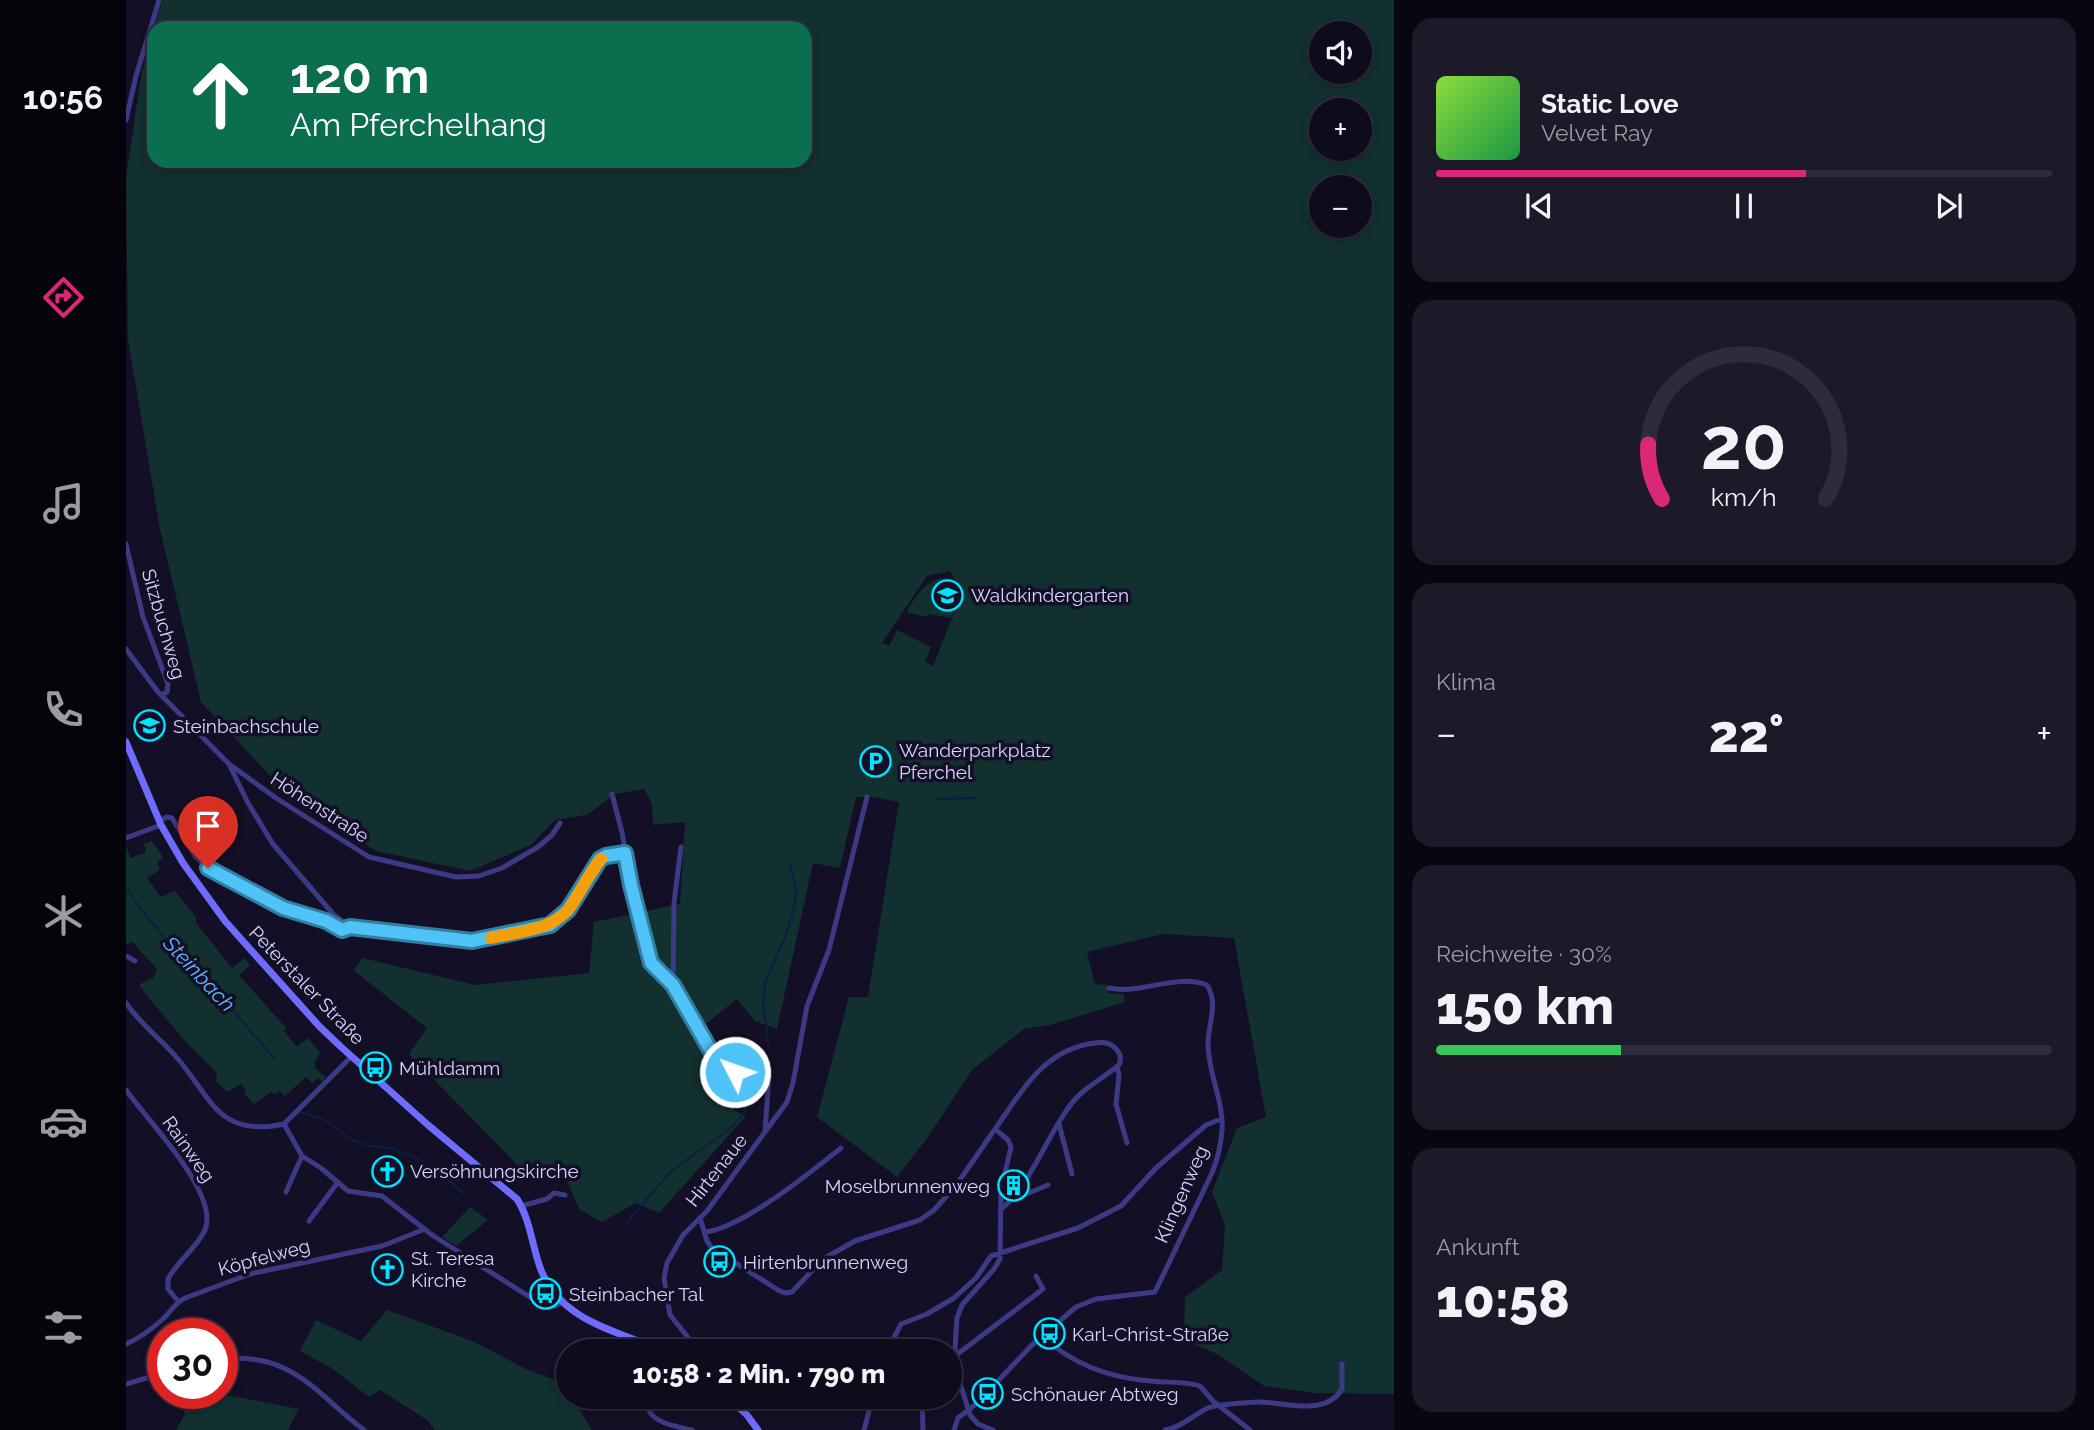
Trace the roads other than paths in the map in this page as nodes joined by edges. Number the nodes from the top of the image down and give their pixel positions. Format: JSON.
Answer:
{"nodes":[{"id":1,"x":159,"y":0,"type":"edge"},
{"id":2,"x":153,"y":21,"type":"edge"},
{"id":3,"x":147,"y":40,"type":"edge"},
{"id":4,"x":126,"y":120,"type":"edge"},
{"id":5,"x":126,"y":544,"type":"edge"},
{"id":6,"x":126,"y":649,"type":"edge"},
{"id":7,"x":161,"y":695,"type":"junction"},
{"id":8,"x":126,"y":742,"type":"edge"},
{"id":9,"x":229,"y":764,"type":"junction"},
{"id":10,"x":612,"y":794,"type":"dead end"},
{"id":11,"x":867,"y":797,"type":"dead end"},
{"id":12,"x":560,"y":822,"type":"dead end"},
{"id":13,"x":160,"y":823,"type":"junction"},
{"id":14,"x":126,"y":838,"type":"edge"},
{"id":15,"x":681,"y":847,"type":"dead end"},
{"id":16,"x":625,"y":853,"type":"junction"},
{"id":17,"x":350,"y":927,"type":"junction"},
{"id":18,"x":126,"y":956,"type":"edge"},
{"id":19,"x":135,"y":961,"type":"dead end"},
{"id":20,"x":673,"y":985,"type":"junction"},
{"id":21,"x":1109,"y":988,"type":"dead end"},
{"id":22,"x":126,"y":1003,"type":"edge"},
{"id":23,"x":352,"y":1056,"type":"junction"},
{"id":24,"x":1116,"y":1067,"type":"junction"},
{"id":25,"x":126,"y":1090,"type":"edge"},
{"id":26,"x":1221,"y":1119,"type":"junction"},
{"id":27,"x":284,"y":1124,"type":"junction"},
{"id":28,"x":1059,"y":1124,"type":"junction"},
{"id":29,"x":995,"y":1129,"type":"junction"},
{"id":30,"x":764,"y":1134,"type":"junction"},
{"id":31,"x":1127,"y":1143,"type":"dead end"},
{"id":32,"x":841,"y":1148,"type":"dead end"},
{"id":33,"x":302,"y":1156,"type":"junction"},
{"id":34,"x":1072,"y":1174,"type":"dead end"},
{"id":35,"x":338,"y":1182,"type":"junction"},
{"id":36,"x":1048,"y":1185,"type":"dead end"},
{"id":37,"x":286,"y":1192,"type":"dead end"},
{"id":38,"x":565,"y":1195,"type":"dead end"},
{"id":39,"x":1014,"y":1197,"type":"junction"},
{"id":40,"x":521,"y":1206,"type":"junction"},
{"id":41,"x":1000,"y":1210,"type":"junction"},
{"id":42,"x":700,"y":1218,"type":"junction"},
{"id":43,"x":309,"y":1221,"type":"dead end"},
{"id":44,"x":425,"y":1229,"type":"junction"},
{"id":45,"x":705,"y":1232,"type":"junction"},
{"id":46,"x":1000,"y":1255,"type":"junction"},
{"id":47,"x":1036,"y":1276,"type":"dead end"},
{"id":48,"x":178,"y":1301,"type":"junction"},
{"id":49,"x":563,"y":1302,"type":"junction"},
{"id":50,"x":1042,"y":1336,"type":"junction"},
{"id":51,"x":631,"y":1339,"type":"edge"},
{"id":52,"x":689,"y":1339,"type":"edge"},
{"id":53,"x":893,"y":1339,"type":"edge"},
{"id":54,"x":956,"y":1339,"type":"edge"},
{"id":55,"x":126,"y":1344,"type":"edge"},
{"id":56,"x":962,"y":1351,"type":"edge"},
{"id":57,"x":238,"y":1359,"type":"edge"},
{"id":58,"x":1342,"y":1364,"type":"dead end"},
{"id":59,"x":147,"y":1378,"type":"edge"},
{"id":60,"x":126,"y":1384,"type":"edge"},
{"id":61,"x":962,"y":1390,"type":"edge"},
{"id":62,"x":1219,"y":1406,"type":"junction"},
{"id":63,"x":648,"y":1409,"type":"edge"},
{"id":64,"x":870,"y":1409,"type":"edge"},
{"id":65,"x":922,"y":1409,"type":"edge"},
{"id":66,"x":743,"y":1410,"type":"edge"},
{"id":67,"x":968,"y":1410,"type":"junction"},
{"id":68,"x":364,"y":1430,"type":"edge"},
{"id":69,"x":692,"y":1430,"type":"edge"},
{"id":70,"x":758,"y":1430,"type":"edge"},
{"id":71,"x":864,"y":1430,"type":"edge"},
{"id":72,"x":923,"y":1430,"type":"edge"},
{"id":73,"x":954,"y":1430,"type":"edge"},
{"id":74,"x":993,"y":1430,"type":"edge"},
{"id":75,"x":1165,"y":1430,"type":"edge"},
{"id":76,"x":1250,"y":1430,"type":"edge"}],
"edges":[{"from":1,"to":2,"type":"street"},
{"from":3,"to":4,"type":"street"},
{"from":5,"to":7,"type":"street","name":"Sitzbuchweg"},
{"from":6,"to":7,"type":"street","name":"Sitzbuchweg"},
{"from":7,"to":9,"type":"street","name":"Höhenstraße"},
{"from":8,"to":13,"type":"main road","name":"Peterstaler Straße"},
{"from":9,"to":12,"type":"street","name":"Höhenstraße"},
{"from":9,"to":17,"type":"street"},
{"from":10,"to":16,"type":"street"},
{"from":11,"to":30,"type":"street","name":"Hirtenaue"},
{"from":13,"to":14,"type":"street"},
{"from":13,"to":17,"type":"street"},
{"from":13,"to":23,"type":"main road","name":"Peterstaler Straße"},
{"from":15,"to":20,"type":"street"},
{"from":16,"to":17,"type":"street"},
{"from":16,"to":20,"type":"street"},
{"from":18,"to":19,"type":"street"},
{"from":20,"to":30,"type":"street"},
{"from":21,"to":26,"type":"street","name":"Klingenweg"},
{"from":22,"to":27,"type":"street"},
{"from":23,"to":27,"type":"street"},
{"from":23,"to":40,"type":"main road","name":"Peterstaler Straße"},
{"from":24,"to":28,"type":"street"},
{"from":24,"to":29,"type":"street"},
{"from":24,"to":31,"type":"street"},
{"from":25,"to":48,"type":"street","name":"Rainweg"},
{"from":26,"to":46,"type":"street"},
{"from":26,"to":50,"type":"street","name":"Klingenweg"},
{"from":27,"to":33,"type":"street"},
{"from":28,"to":34,"type":"street"},
{"from":28,"to":39,"type":"street"},
{"from":29,"to":41,"type":"street"},
{"from":29,"to":45,"type":"street"},
{"from":30,"to":42,"type":"street","name":"Hirtenaue"},
{"from":32,"to":45,"type":"street"},
{"from":33,"to":35,"type":"street"},
{"from":33,"to":37,"type":"street"},
{"from":35,"to":43,"type":"street"},
{"from":35,"to":44,"type":"street"},
{"from":36,"to":39,"type":"street"},
{"from":38,"to":40,"type":"street"},
{"from":39,"to":41,"type":"street"},
{"from":40,"to":49,"type":"main road","name":"Peterstaler Straße"},
{"from":41,"to":46,"type":"street"},
{"from":42,"to":45,"type":"street"},
{"from":42,"to":52,"type":"street","name":"Hirtenaue"},
{"from":44,"to":48,"type":"street","name":"Köpfelweg"},
{"from":44,"to":49,"type":"street"},
{"from":46,"to":53,"type":"street"},
{"from":46,"to":54,"type":"street"},
{"from":47,"to":56,"type":"street"},
{"from":48,"to":55,"type":"street","name":"Köpfelweg"},
{"from":49,"to":51,"type":"main road","name":"Peterstaler Straße"},
{"from":50,"to":62,"type":"street"},
{"from":50,"to":67,"type":"street"},
{"from":57,"to":68,"type":"street"},
{"from":58,"to":62,"type":"street"},
{"from":59,"to":60,"type":"street"},
{"from":61,"to":67,"type":"street"},
{"from":62,"to":75,"type":"street"},
{"from":62,"to":76,"type":"street"},
{"from":63,"to":69,"type":"street"},
{"from":64,"to":71,"type":"street"},
{"from":65,"to":72,"type":"street"},
{"from":66,"to":70,"type":"main road"},
{"from":67,"to":73,"type":"street"},
{"from":67,"to":74,"type":"street"}]}
